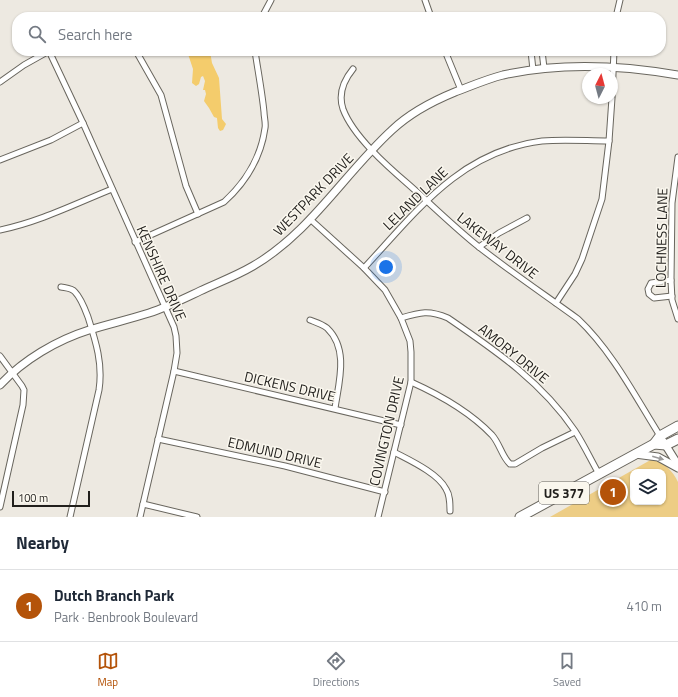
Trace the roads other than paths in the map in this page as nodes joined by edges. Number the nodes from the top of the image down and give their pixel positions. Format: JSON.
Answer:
{"nodes":[{"id":1,"x":271,"y":0,"type":"edge"},
{"id":2,"x":425,"y":0,"type":"edge"},
{"id":3,"x":620,"y":0,"type":"edge"},
{"id":4,"x":265,"y":12,"type":"edge"},
{"id":5,"x":429,"y":12,"type":"edge"},
{"id":6,"x":617,"y":12,"type":"edge"},
{"id":7,"x":40,"y":56,"type":"edge"},
{"id":8,"x":51,"y":56,"type":"edge"},
{"id":9,"x":139,"y":56,"type":"edge"},
{"id":10,"x":256,"y":56,"type":"edge"},
{"id":11,"x":447,"y":56,"type":"edge"},
{"id":12,"x":532,"y":56,"type":"edge"},
{"id":13,"x":543,"y":56,"type":"edge"},
{"id":14,"x":614,"y":56,"type":"edge"},
{"id":15,"x":544,"y":68,"type":"junction"},
{"id":16,"x":614,"y":68,"type":"joint"},
{"id":17,"x":618,"y":68,"type":"edge"},
{"id":18,"x":353,"y":69,"type":"dead end"},
{"id":19,"x":533,"y":70,"type":"junction"},
{"id":20,"x":678,"y":75,"type":"edge"},
{"id":21,"x":0,"y":82,"type":"edge"},
{"id":22,"x":461,"y":90,"type":"junction"},
{"id":23,"x":612,"y":104,"type":"edge"},
{"id":24,"x":83,"y":123,"type":"junction"},
{"id":25,"x":609,"y":141,"type":"junction"},
{"id":26,"x":372,"y":150,"type":"junction"},
{"id":27,"x":678,"y":157,"type":"edge"},
{"id":28,"x":0,"y":160,"type":"edge"},
{"id":29,"x":112,"y":189,"type":"junction"},
{"id":30,"x":426,"y":200,"type":"junction"},
{"id":31,"x":198,"y":214,"type":"junction"},
{"id":32,"x":527,"y":218,"type":"dead end"},
{"id":33,"x":310,"y":219,"type":"junction"},
{"id":34,"x":0,"y":230,"type":"edge"},
{"id":35,"x":135,"y":242,"type":"junction"},
{"id":36,"x":479,"y":247,"type":"junction"},
{"id":37,"x":364,"y":268,"type":"junction"},
{"id":38,"x":671,"y":280,"type":"junction"},
{"id":39,"x":61,"y":287,"type":"dead end"},
{"id":40,"x":672,"y":296,"type":"junction"},
{"id":41,"x":556,"y":303,"type":"junction"},
{"id":42,"x":165,"y":307,"type":"junction"},
{"id":43,"x":402,"y":318,"type":"junction"},
{"id":44,"x":678,"y":319,"type":"edge"},
{"id":45,"x":310,"y":320,"type":"dead end"},
{"id":46,"x":92,"y":329,"type":"junction"},
{"id":47,"x":0,"y":356,"type":"edge"},
{"id":48,"x":174,"y":370,"type":"junction"},
{"id":49,"x":13,"y":372,"type":"junction"},
{"id":50,"x":411,"y":382,"type":"junction"},
{"id":51,"x":0,"y":385,"type":"edge"},
{"id":52,"x":335,"y":408,"type":"junction"},
{"id":53,"x":401,"y":425,"type":"junction"},
{"id":54,"x":678,"y":426,"type":"edge"},
{"id":55,"x":575,"y":432,"type":"junction"},
{"id":56,"x":660,"y":436,"type":"junction"},
{"id":57,"x":158,"y":439,"type":"junction"},
{"id":58,"x":678,"y":439,"type":"edge"},
{"id":59,"x":654,"y":444,"type":"junction"},
{"id":60,"x":666,"y":445,"type":"junction"},
{"id":61,"x":394,"y":452,"type":"junction"},
{"id":62,"x":635,"y":454,"type":"junction"},
{"id":63,"x":678,"y":465,"type":"edge"},
{"id":64,"x":678,"y":468,"type":"edge"},
{"id":65,"x":599,"y":474,"type":"junction"},
{"id":66,"x":385,"y":492,"type":"junction"},
{"id":67,"x":143,"y":504,"type":"junction"},
{"id":68,"x":0,"y":507,"type":"edge"},
{"id":69,"x":450,"y":510,"type":"dead end"},
{"id":70,"x":70,"y":517,"type":"edge"},
{"id":71,"x":140,"y":517,"type":"edge"},
{"id":72,"x":197,"y":517,"type":"edge"},
{"id":73,"x":378,"y":517,"type":"edge"},
{"id":74,"x":520,"y":517,"type":"edge"}],
"edges":[{"from":1,"to":4,"type":"street"},
{"from":2,"to":5,"type":"street"},
{"from":3,"to":6,"type":"street"},
{"from":7,"to":21,"type":"street"},
{"from":8,"to":24,"type":"street","name":"KENSHIRE DRIVE"},
{"from":9,"to":31,"type":"street"},
{"from":10,"to":31,"type":"street"},
{"from":11,"to":22,"type":"street"},
{"from":12,"to":19,"type":"street"},
{"from":13,"to":15,"type":"street"},
{"from":14,"to":16,"type":"street"},
{"from":15,"to":16,"type":"street","name":"WESTPARK DRIVE"},
{"from":15,"to":19,"type":"street","name":"WESTPARK DRIVE"},
{"from":17,"to":20,"type":"street","name":"WESTPARK DRIVE"},
{"from":18,"to":26,"type":"street","name":"LAKEWAY DRIVE"},
{"from":19,"to":22,"type":"street","name":"WESTPARK DRIVE"},
{"from":22,"to":26,"type":"street","name":"WESTPARK DRIVE"},
{"from":23,"to":25,"type":"street"},
{"from":24,"to":28,"type":"street"},
{"from":24,"to":29,"type":"street","name":"KENSHIRE DRIVE"},
{"from":25,"to":30,"type":"street","name":"LELAND LANE"},
{"from":25,"to":41,"type":"street"},
{"from":26,"to":30,"type":"street","name":"LAKEWAY DRIVE"},
{"from":26,"to":33,"type":"street","name":"WESTPARK DRIVE"},
{"from":27,"to":38,"type":"street","name":"LOCHNESS LANE"},
{"from":29,"to":34,"type":"street"},
{"from":29,"to":35,"type":"street","name":"KENSHIRE DRIVE"},
{"from":30,"to":36,"type":"street","name":"LAKEWAY DRIVE"},
{"from":30,"to":37,"type":"street","name":"LELAND LANE"},
{"from":31,"to":35,"type":"street"},
{"from":32,"to":36,"type":"street"},
{"from":33,"to":37,"type":"street","name":"COVINGTON DRIVE"},
{"from":33,"to":42,"type":"street","name":"WESTPARK DRIVE"},
{"from":35,"to":42,"type":"street","name":"KENSHIRE DRIVE"},
{"from":36,"to":41,"type":"street","name":"LAKEWAY DRIVE"},
{"from":37,"to":43,"type":"street","name":"COVINGTON DRIVE"},
{"from":38,"to":40,"type":"street","name":"LOCHNESS LANE"},
{"from":38,"to":40,"type":"street"},
{"from":39,"to":46,"type":"street"},
{"from":40,"to":44,"type":"street","name":"LOCHNESS LANE"},
{"from":41,"to":56,"type":"street","name":"LAKEWAY DRIVE"},
{"from":42,"to":46,"type":"street","name":"WESTPARK DRIVE"},
{"from":42,"to":48,"type":"street","name":"KENSHIRE DRIVE"},
{"from":43,"to":50,"type":"street","name":"COVINGTON DRIVE"},
{"from":43,"to":55,"type":"street","name":"AMORY DRIVE"},
{"from":45,"to":52,"type":"street"},
{"from":46,"to":49,"type":"street","name":"WESTPARK DRIVE"},
{"from":46,"to":70,"type":"street"},
{"from":47,"to":49,"type":"street"},
{"from":48,"to":52,"type":"street","name":"DICKENS DRIVE"},
{"from":48,"to":57,"type":"street","name":"KENSHIRE DRIVE"},
{"from":49,"to":51,"type":"street","name":"WESTPARK DRIVE"},
{"from":49,"to":68,"type":"street"},
{"from":50,"to":53,"type":"street","name":"COVINGTON DRIVE"},
{"from":50,"to":55,"type":"street"},
{"from":52,"to":53,"type":"street","name":"DICKENS DRIVE"},
{"from":53,"to":61,"type":"street","name":"COVINGTON DRIVE"},
{"from":54,"to":56,"type":"highway","number":"US 377"},
{"from":55,"to":65,"type":"street","name":"AMORY DRIVE"},
{"from":56,"to":59,"type":"highway","number":"US 377"},
{"from":56,"to":60,"type":"street"},
{"from":57,"to":66,"type":"street","name":"EDMUND DRIVE"},
{"from":57,"to":67,"type":"street","name":"KENSHIRE DRIVE"},
{"from":58,"to":60,"type":"highway"},
{"from":59,"to":60,"type":"highway"},
{"from":59,"to":62,"type":"highway","number":"US 377"},
{"from":60,"to":63,"type":"street"},
{"from":61,"to":66,"type":"street","name":"COVINGTON DRIVE"},
{"from":61,"to":69,"type":"street"},
{"from":62,"to":64,"type":"street","one_way":true},
{"from":62,"to":65,"type":"highway","number":"US 377"},
{"from":65,"to":74,"type":"highway","number":"US 377"},
{"from":66,"to":73,"type":"street","name":"COVINGTON DRIVE"},
{"from":67,"to":71,"type":"street","name":"KENSHIRE DRIVE"},
{"from":67,"to":72,"type":"street"}]}
